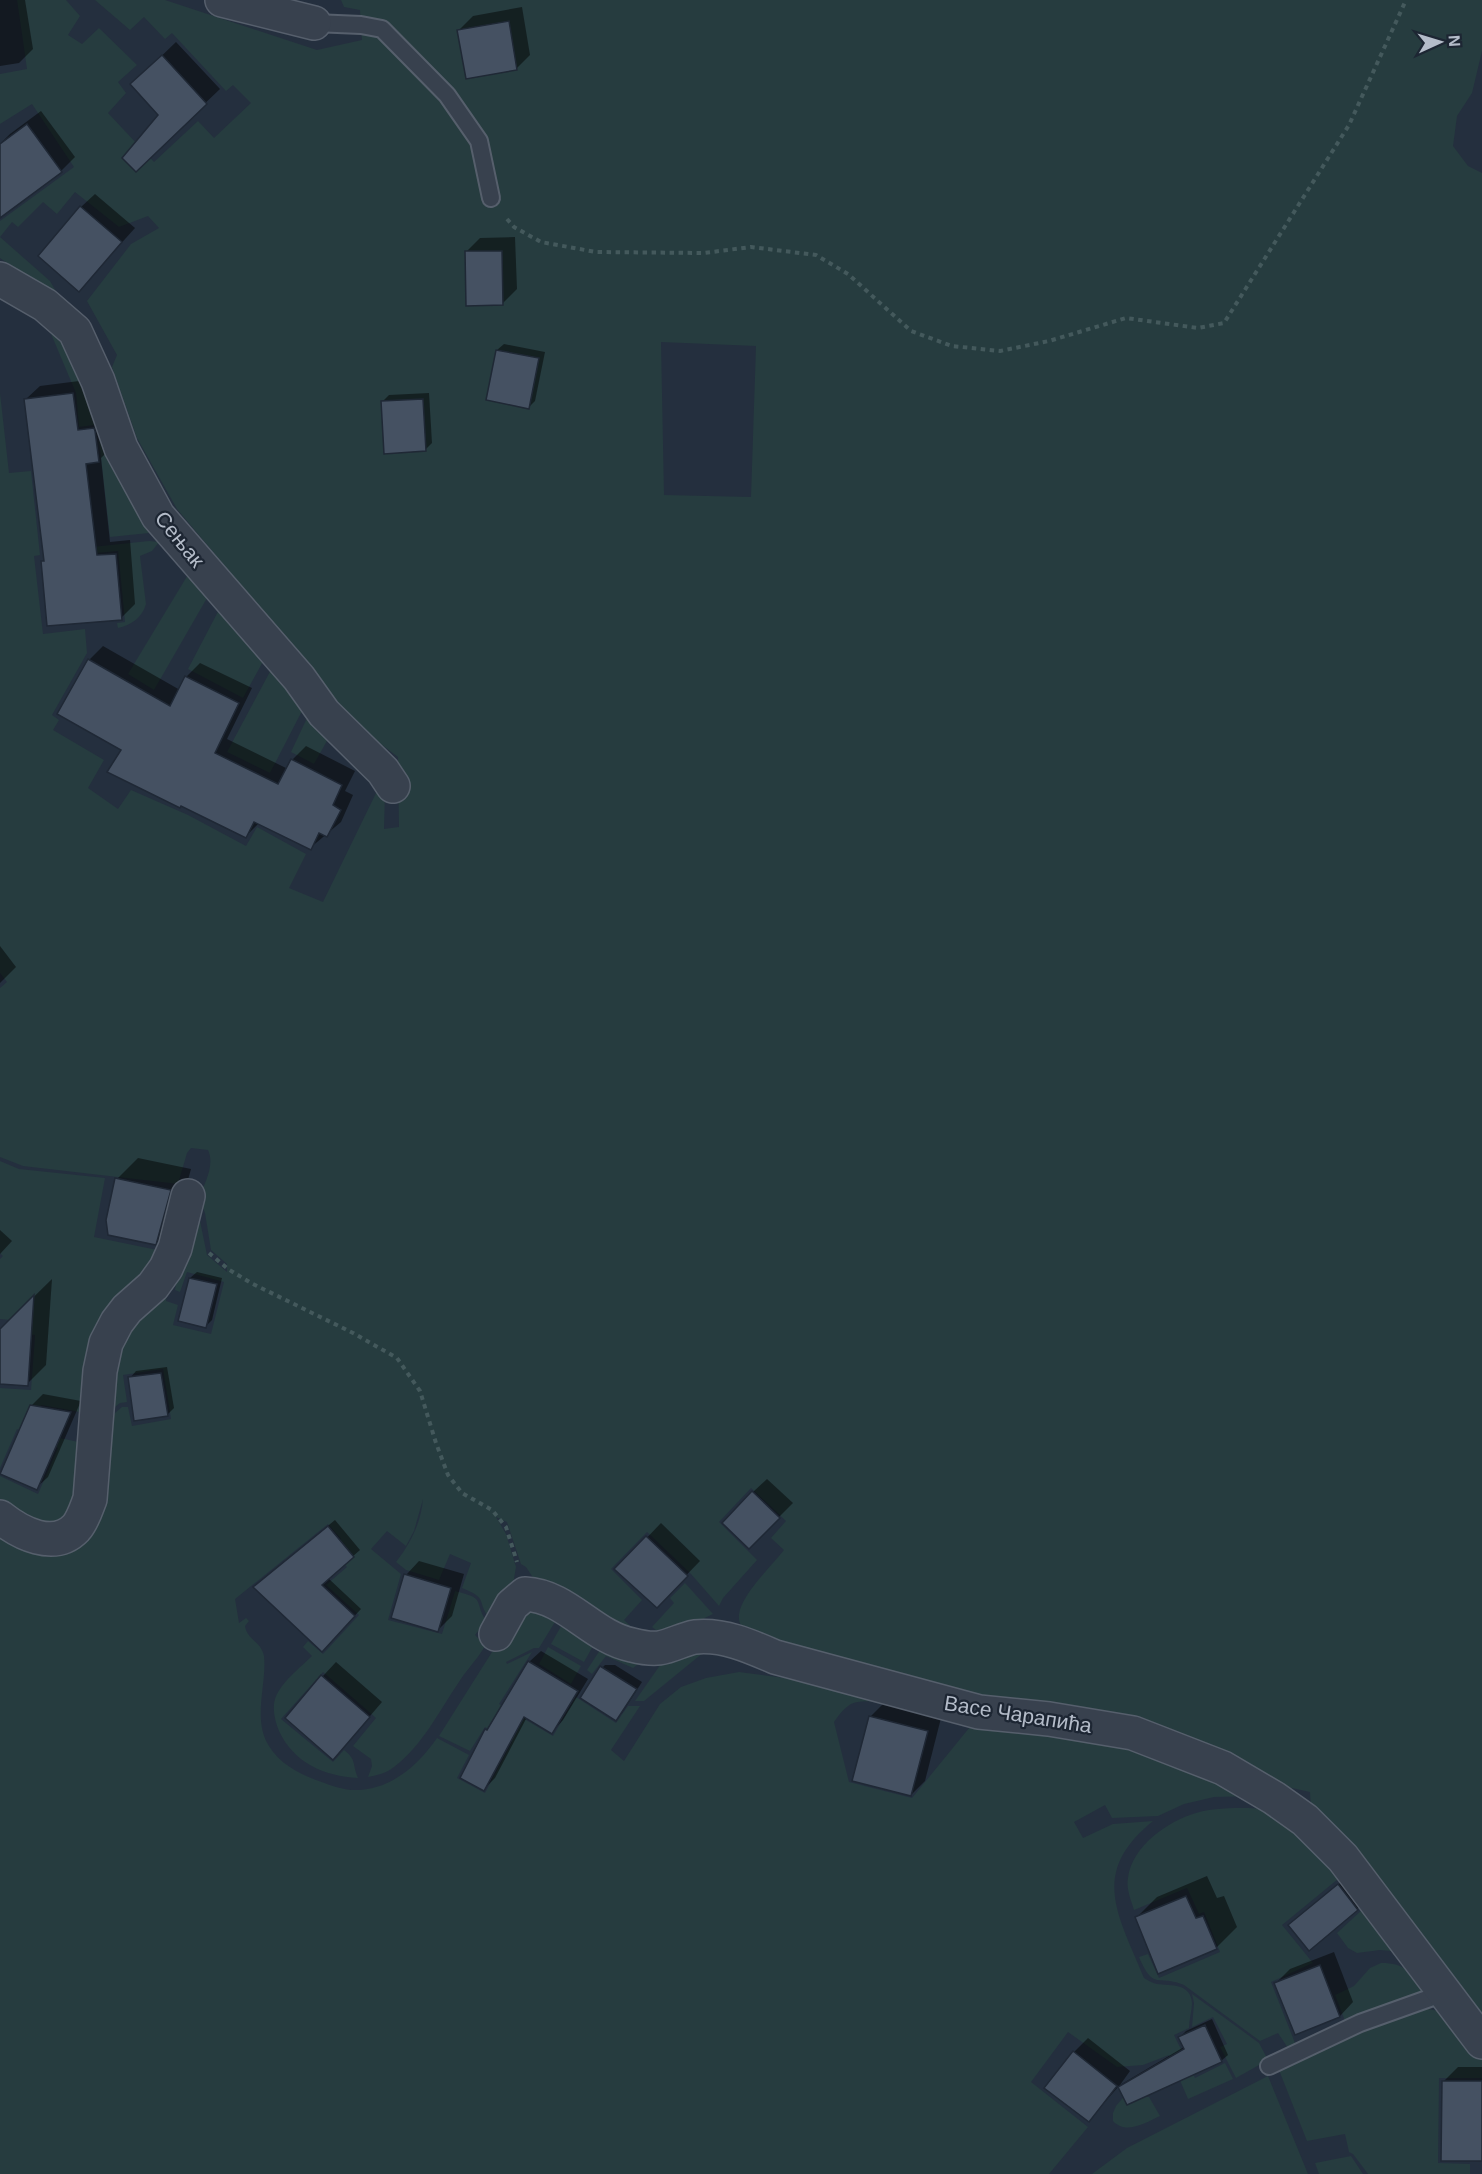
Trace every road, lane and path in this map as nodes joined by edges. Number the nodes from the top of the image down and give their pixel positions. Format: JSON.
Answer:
{"nodes":[{"id":1,"x":222,"y":0,"type":"edge"},
{"id":2,"x":1406,"y":0,"type":"edge"},
{"id":3,"x":314,"y":23,"type":"joint"},
{"id":4,"x":491,"y":198,"type":"joint"},
{"id":5,"x":0,"y":279,"type":"edge"},
{"id":6,"x":393,"y":786,"type":"dead end"},
{"id":7,"x":188,"y":1196,"type":"dead end"},
{"id":8,"x":209,"y":1252,"type":"dead end"},
{"id":9,"x":0,"y":1517,"type":"edge"},
{"id":10,"x":525,"y":1594,"type":"junction"},
{"id":11,"x":496,"y":1634,"type":"dead end"},
{"id":12,"x":1444,"y":1994,"type":"junction"},
{"id":13,"x":1482,"y":2042,"type":"edge"},
{"id":14,"x":1269,"y":2066,"type":"dead end"}],
"edges":[{"from":1,"to":3,"type":"street"},
{"from":2,"to":4,"type":"path"},
{"from":3,"to":4,"type":"lane"},
{"from":5,"to":6,"type":"street","name":"Сењак"},
{"from":7,"to":9,"type":"street"},
{"from":8,"to":10,"type":"path"},
{"from":10,"to":11,"type":"street"},
{"from":10,"to":12,"type":"street","name":"Васе Чарапића"},
{"from":12,"to":13,"type":"street","name":"Васе Чарапића"},
{"from":12,"to":14,"type":"lane"}]}
